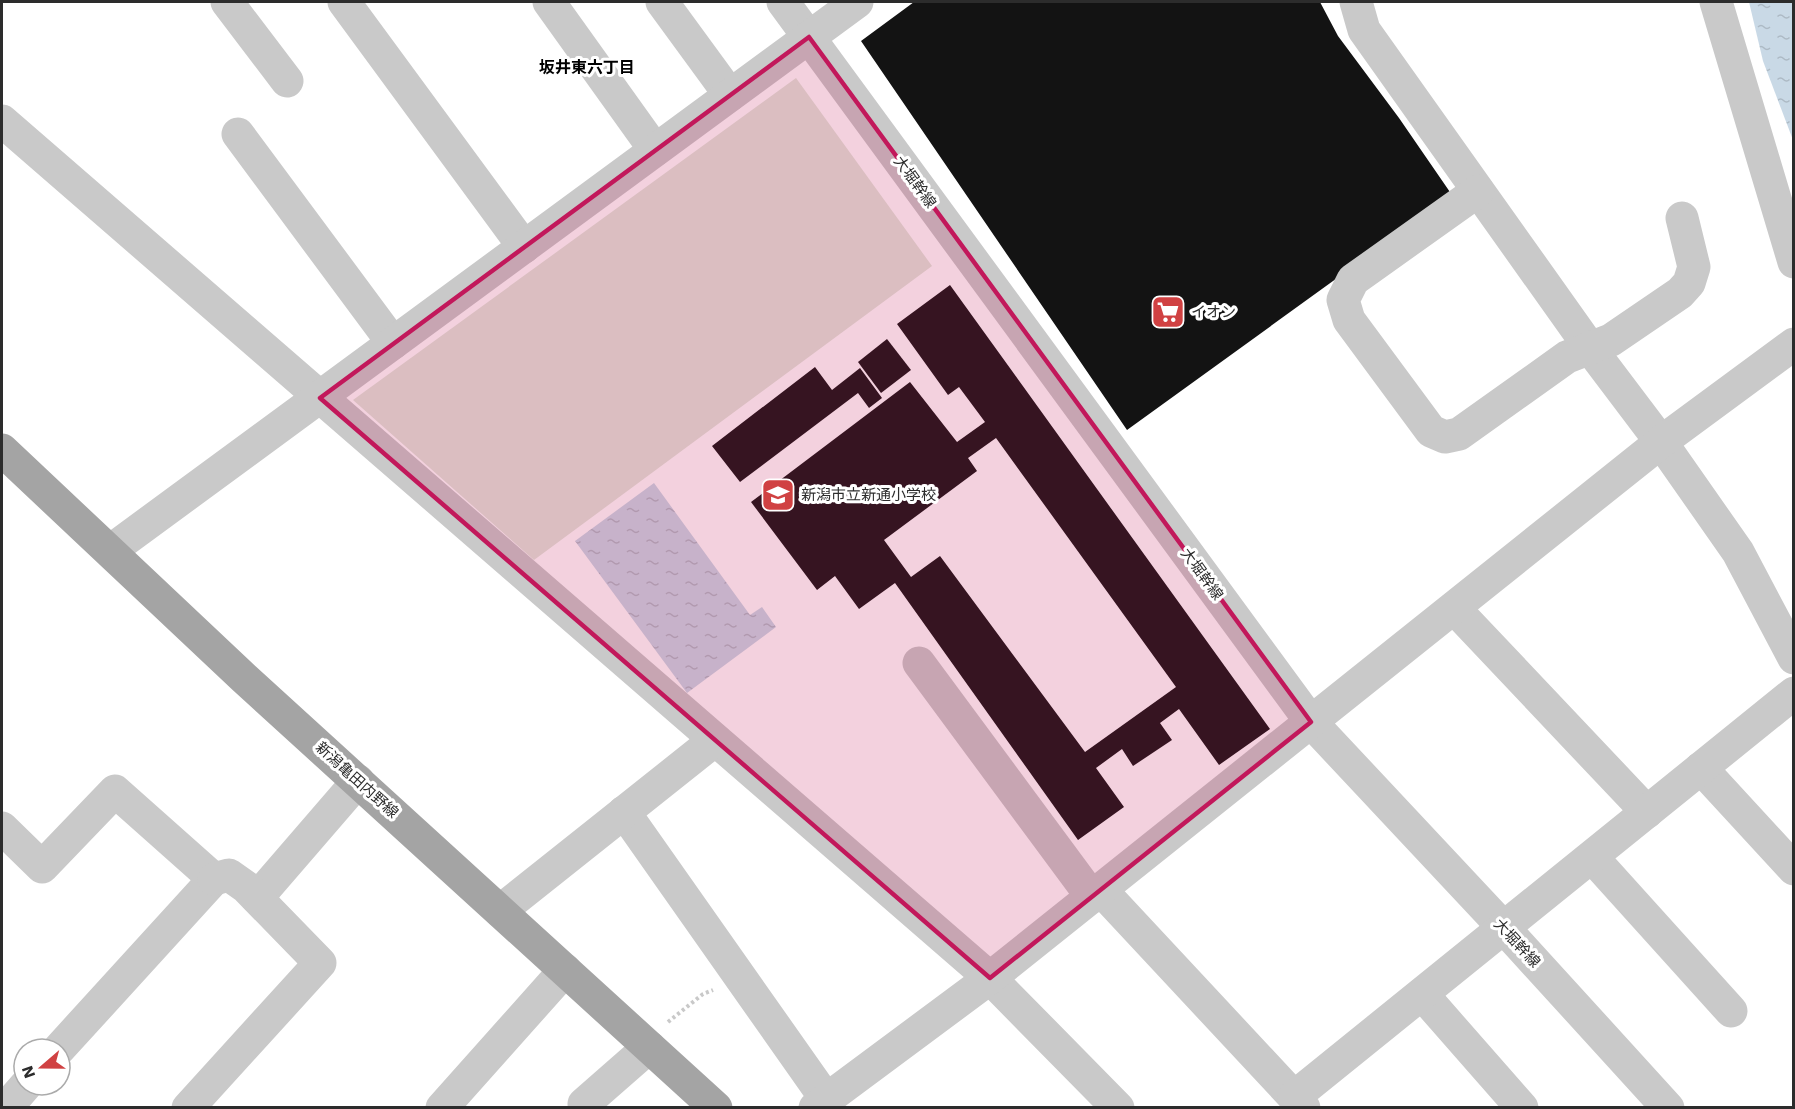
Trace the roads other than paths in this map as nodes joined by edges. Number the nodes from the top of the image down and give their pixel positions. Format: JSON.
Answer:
{"nodes":[{"id":1,"x":227,"y":2,"type":"edge"},
{"id":2,"x":344,"y":2,"type":"edge"},
{"id":3,"x":549,"y":2,"type":"edge"},
{"id":4,"x":662,"y":2,"type":"edge"},
{"id":5,"x":783,"y":2,"type":"edge"},
{"id":6,"x":857,"y":2,"type":"edge"},
{"id":7,"x":1356,"y":2,"type":"edge"},
{"id":8,"x":1716,"y":2,"type":"edge"},
{"id":9,"x":809,"y":37,"type":"junction"},
{"id":10,"x":287,"y":81,"type":"dead end"},
{"id":11,"x":730,"y":95,"type":"junction"},
{"id":12,"x":2,"y":121,"type":"edge"},
{"id":13,"x":238,"y":134,"type":"dead end"},
{"id":14,"x":655,"y":150,"type":"junction"},
{"id":15,"x":1478,"y":191,"type":"junction"},
{"id":16,"x":1682,"y":218,"type":"dead end"},
{"id":17,"x":524,"y":247,"type":"junction"},
{"id":18,"x":1794,"y":262,"type":"edge"},
{"id":19,"x":393,"y":343,"type":"junction"},
{"id":20,"x":1794,"y":344,"type":"edge"},
{"id":21,"x":1590,"y":348,"type":"junction"},
{"id":22,"x":320,"y":398,"type":"junction"},
{"id":23,"x":1661,"y":442,"type":"junction"},
{"id":24,"x":2,"y":450,"type":"edge"},
{"id":25,"x":110,"y":551,"type":"junction"},
{"id":26,"x":1454,"y":608,"type":"junction"},
{"id":27,"x":1794,"y":658,"type":"edge"},
{"id":28,"x":919,"y":663,"type":"dead end"},
{"id":29,"x":1794,"y":693,"type":"edge"},
{"id":30,"x":1311,"y":722,"type":"junction"},
{"id":31,"x":715,"y":740,"type":"junction"},
{"id":32,"x":1701,"y":768,"type":"junction"},
{"id":33,"x":358,"y":781,"type":"junction"},
{"id":34,"x":624,"y":812,"type":"junction"},
{"id":35,"x":1647,"y":812,"type":"junction"},
{"id":36,"x":2,"y":828,"type":"edge"},
{"id":37,"x":1592,"y":857,"type":"junction"},
{"id":38,"x":1794,"y":869,"type":"edge"},
{"id":39,"x":214,"y":879,"type":"junction"},
{"id":40,"x":1096,"y":893,"type":"junction"},
{"id":41,"x":257,"y":898,"type":"junction"},
{"id":42,"x":500,"y":911,"type":"junction"},
{"id":43,"x":1504,"y":928,"type":"junction"},
{"id":44,"x":565,"y":970,"type":"junction"},
{"id":45,"x":990,"y":978,"type":"junction"},
{"id":46,"x":1422,"y":994,"type":"junction"},
{"id":47,"x":1731,"y":1011,"type":"dead end"},
{"id":48,"x":70,"y":1037,"type":"edge"},
{"id":49,"x":649,"y":1047,"type":"junction"},
{"id":50,"x":1299,"y":1102,"type":"edge"},
{"id":51,"x":820,"y":1103,"type":"edge"},
{"id":52,"x":188,"y":1107,"type":"edge"},
{"id":53,"x":442,"y":1107,"type":"edge"},
{"id":54,"x":586,"y":1107,"type":"edge"},
{"id":55,"x":716,"y":1107,"type":"edge"},
{"id":56,"x":1118,"y":1107,"type":"edge"},
{"id":57,"x":1522,"y":1107,"type":"edge"},
{"id":58,"x":1668,"y":1107,"type":"edge"}],
"edges":[{"from":1,"to":10,"type":"street"},
{"from":2,"to":17,"type":"street"},
{"from":3,"to":14,"type":"street"},
{"from":4,"to":11,"type":"street"},
{"from":5,"to":9,"type":"street","name":"大堀幹線"},
{"from":6,"to":9,"type":"street"},
{"from":7,"to":15,"type":"street"},
{"from":8,"to":18,"type":"street"},
{"from":9,"to":11,"type":"street"},
{"from":9,"to":30,"type":"street","name":"大堀幹線"},
{"from":11,"to":14,"type":"street"},
{"from":12,"to":22,"type":"street"},
{"from":13,"to":19,"type":"street"},
{"from":14,"to":17,"type":"street"},
{"from":15,"to":21,"type":"street"},
{"from":15,"to":21,"type":"street"},
{"from":16,"to":21,"type":"street"},
{"from":17,"to":19,"type":"street"},
{"from":19,"to":22,"type":"street"},
{"from":20,"to":23,"type":"street"},
{"from":21,"to":23,"type":"street"},
{"from":22,"to":25,"type":"street"},
{"from":22,"to":31,"type":"street"},
{"from":23,"to":26,"type":"street"},
{"from":23,"to":27,"type":"street"},
{"from":24,"to":25,"type":"main road","name":"新潟亀田内野線"},
{"from":25,"to":33,"type":"main road","name":"新潟亀田内野線"},
{"from":26,"to":30,"type":"street"},
{"from":26,"to":35,"type":"street"},
{"from":28,"to":40,"type":"street"},
{"from":29,"to":32,"type":"street"},
{"from":30,"to":40,"type":"street"},
{"from":30,"to":43,"type":"street","name":"大堀幹線"},
{"from":31,"to":34,"type":"street"},
{"from":31,"to":45,"type":"street"},
{"from":32,"to":35,"type":"street"},
{"from":32,"to":38,"type":"street"},
{"from":33,"to":41,"type":"street"},
{"from":33,"to":42,"type":"main road","name":"新潟亀田内野線"},
{"from":34,"to":42,"type":"street"},
{"from":34,"to":51,"type":"street"},
{"from":35,"to":37,"type":"street"},
{"from":36,"to":39,"type":"street"},
{"from":37,"to":43,"type":"street"},
{"from":37,"to":47,"type":"street"},
{"from":39,"to":41,"type":"street"},
{"from":39,"to":48,"type":"street"},
{"from":40,"to":45,"type":"street"},
{"from":40,"to":50,"type":"street"},
{"from":41,"to":52,"type":"street"},
{"from":42,"to":44,"type":"main road","name":"新潟亀田内野線"},
{"from":43,"to":46,"type":"street"},
{"from":43,"to":58,"type":"street","name":"大堀幹線"},
{"from":44,"to":49,"type":"main road","name":"新潟亀田内野線"},
{"from":44,"to":53,"type":"street"},
{"from":45,"to":51,"type":"street"},
{"from":45,"to":56,"type":"street"},
{"from":46,"to":50,"type":"street"},
{"from":46,"to":57,"type":"street"},
{"from":49,"to":54,"type":"street"},
{"from":49,"to":55,"type":"main road","name":"新潟亀田内野線"}]}
